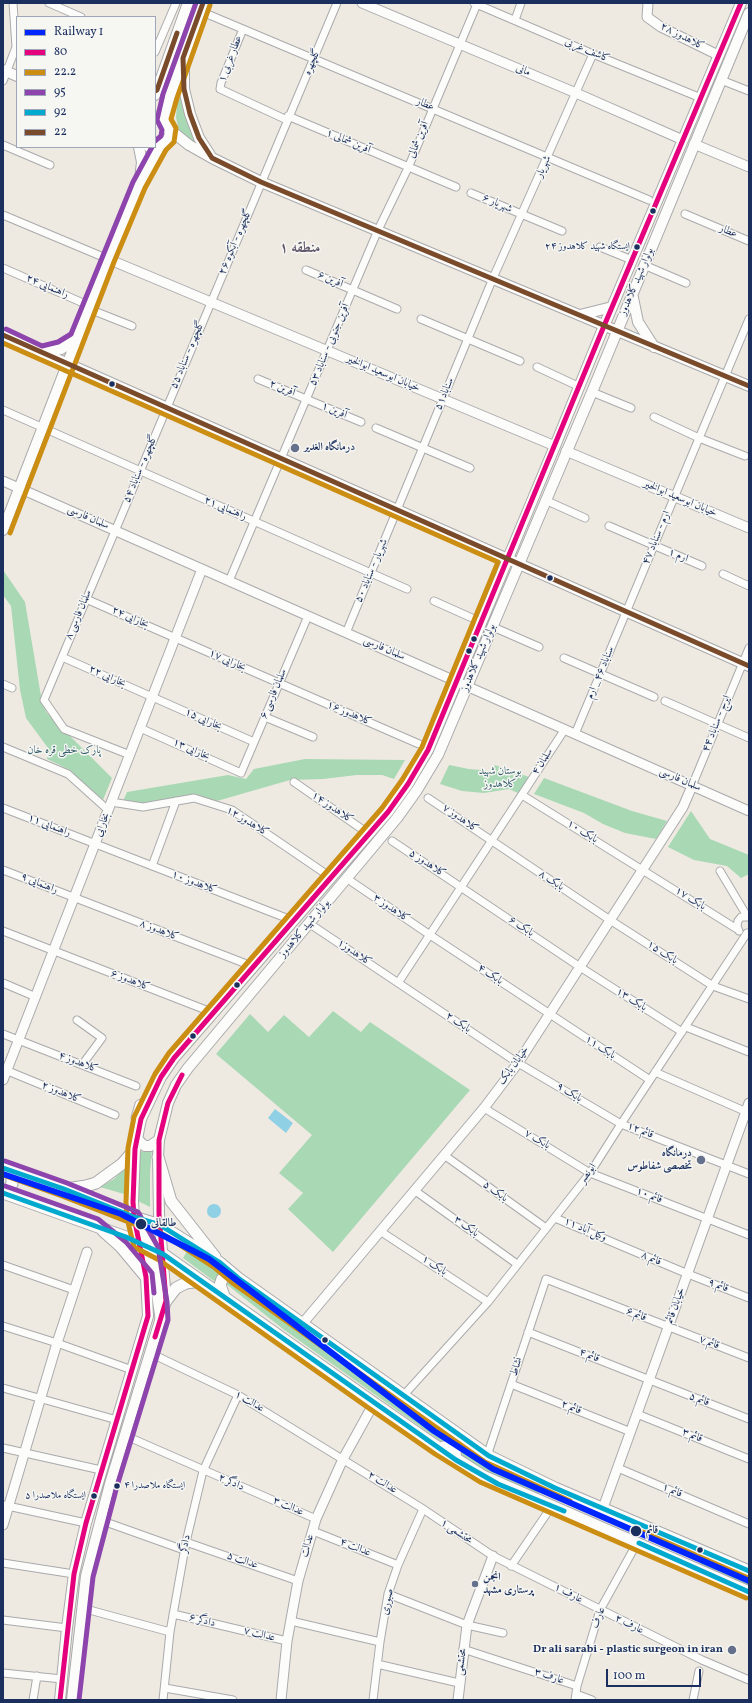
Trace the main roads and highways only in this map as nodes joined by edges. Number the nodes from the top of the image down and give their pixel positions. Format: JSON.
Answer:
{"nodes":[{"id":1,"x":741,"y":3,"type":"edge"},
{"id":2,"x":186,"y":4,"type":"edge"},
{"id":3,"x":202,"y":7,"type":"edge"},
{"id":4,"x":749,"y":13,"type":"edge"},
{"id":5,"x":746,"y":30,"type":"edge"},
{"id":6,"x":183,"y":58,"type":"junction"},
{"id":7,"x":4,"y":74,"type":"edge"},
{"id":8,"x":16,"y":76,"type":"edge"},
{"id":9,"x":156,"y":92,"type":"edge"},
{"id":10,"x":159,"y":118,"type":"edge"},
{"id":11,"x":169,"y":129,"type":"junction"},
{"id":12,"x":160,"y":146,"type":"junction"},
{"id":13,"x":139,"y":148,"type":"edge"},
{"id":14,"x":156,"y":148,"type":"edge"},
{"id":15,"x":212,"y":158,"type":"junction"},
{"id":16,"x":139,"y":185,"type":"junction"},
{"id":17,"x":632,"y":293,"type":"junction"},
{"id":18,"x":612,"y":307,"type":"junction"},
{"id":19,"x":580,"y":315,"type":"junction"},
{"id":20,"x":604,"y":326,"type":"junction"},
{"id":21,"x":616,"y":330,"type":"junction"},
{"id":22,"x":3,"y":335,"type":"edge"},
{"id":23,"x":77,"y":339,"type":"junction"},
{"id":24,"x":654,"y":347,"type":"junction"},
{"id":25,"x":42,"y":353,"type":"junction"},
{"id":26,"x":67,"y":364,"type":"junction"},
{"id":27,"x":749,"y":386,"type":"edge"},
{"id":28,"x":3,"y":530,"type":"edge"},
{"id":29,"x":507,"y":558,"type":"junction"},
{"id":30,"x":518,"y":563,"type":"junction"},
{"id":31,"x":746,"y":664,"type":"edge"},
{"id":32,"x":462,"y":684,"type":"junction"},
{"id":33,"x":159,"y":1140,"type":"junction"},
{"id":34,"x":136,"y":1143,"type":"junction"},
{"id":35,"x":158,"y":1157,"type":"junction"},
{"id":36,"x":6,"y":1169,"type":"edge"},
{"id":37,"x":64,"y":1189,"type":"junction"},
{"id":38,"x":3,"y":1192,"type":"edge"},
{"id":39,"x":134,"y":1217,"type":"junction"},
{"id":40,"x":94,"y":1225,"type":"junction"},
{"id":41,"x":160,"y":1225,"type":"junction"},
{"id":42,"x":140,"y":1243,"type":"junction"},
{"id":43,"x":151,"y":1249,"type":"junction"},
{"id":44,"x":163,"y":1254,"type":"junction"},
{"id":45,"x":219,"y":1262,"type":"junction"},
{"id":46,"x":146,"y":1277,"type":"junction"},
{"id":47,"x":238,"y":1278,"type":"junction"},
{"id":48,"x":201,"y":1281,"type":"junction"},
{"id":49,"x":224,"y":1296,"type":"junction"},
{"id":50,"x":166,"y":1301,"type":"junction"},
{"id":51,"x":148,"y":1316,"type":"junction"},
{"id":52,"x":161,"y":1318,"type":"junction"},
{"id":53,"x":452,"y":1431,"type":"junction"},
{"id":54,"x":467,"y":1441,"type":"junction"},
{"id":55,"x":439,"y":1448,"type":"junction"},
{"id":56,"x":456,"y":1460,"type":"junction"},
{"id":57,"x":749,"y":1571,"type":"edge"},
{"id":58,"x":749,"y":1592,"type":"edge"},
{"id":59,"x":60,"y":1700,"type":"edge"},
{"id":60,"x":72,"y":1700,"type":"edge"}],
"edges":[{"from":1,"to":18,"type":"main road","name":"بولوار شهید کلاهدوز"},
{"from":2,"to":9,"type":"main road"},
{"from":3,"to":6,"type":"main road"},
{"from":4,"to":5,"type":"main road","name":"بولوار شهید کلاهدوز"},
{"from":5,"to":17,"type":"main road","name":"بولوار شهید کلاهدوز"},
{"from":6,"to":10,"type":"main road"},
{"from":6,"to":15,"type":"main road"},
{"from":7,"to":8,"type":"main road"},
{"from":10,"to":11,"type":"main road"},
{"from":11,"to":12,"type":"main road"},
{"from":11,"to":15,"type":"main road"},
{"from":12,"to":14,"type":"main road"},
{"from":12,"to":16,"type":"main road"},
{"from":13,"to":16,"type":"main road"},
{"from":15,"to":19,"type":"main road"},
{"from":16,"to":23,"type":"main road"},
{"from":17,"to":21,"type":"main road","name":"بولوار شهید کلاهدوز"},
{"from":17,"to":24,"type":"main road"},
{"from":18,"to":19,"type":"main road"},
{"from":18,"to":20,"type":"main road","name":"بولوار شهید کلاهدوز"},
{"from":19,"to":20,"type":"main road"},
{"from":20,"to":21,"type":"main road"},
{"from":20,"to":29,"type":"main road","name":"بولوار شهید کلاهدوز"},
{"from":21,"to":24,"type":"main road"},
{"from":21,"to":30,"type":"main road","name":"بولوار شهید کلاهدوز"},
{"from":22,"to":25,"type":"main road"},
{"from":23,"to":25,"type":"main road"},
{"from":23,"to":26,"type":"main road"},
{"from":24,"to":27,"type":"main road"},
{"from":25,"to":26,"type":"main road"},
{"from":26,"to":28,"type":"main road"},
{"from":26,"to":29,"type":"main road"},
{"from":29,"to":30,"type":"main road"},
{"from":29,"to":32,"type":"main road","name":"بولوار شهید کلاهدوز"},
{"from":30,"to":31,"type":"main road"},
{"from":30,"to":32,"type":"main road","name":"بولوار شهید کلاهدوز"},
{"from":32,"to":33,"type":"main road","name":"بولوار شهید کلاهدوز"},
{"from":32,"to":34,"type":"main road","name":"بولوار شهید کلاهدوز"},
{"from":33,"to":34,"type":"main road"},
{"from":33,"to":35,"type":"main road","name":"بولوار شهید کلاهدوز"},
{"from":34,"to":37,"type":"main road"},
{"from":34,"to":39,"type":"main road","name":"بولوار شهید کلاهدوز"},
{"from":35,"to":41,"type":"main road","name":"بولوار شهید کلاهدوز"},
{"from":35,"to":45,"type":"main road"},
{"from":36,"to":37,"type":"main road"},
{"from":36,"to":38,"type":"main road"},
{"from":37,"to":39,"type":"main road"},
{"from":38,"to":40,"type":"main road"},
{"from":39,"to":41,"type":"main road"},
{"from":39,"to":42,"type":"main road","name":"بولوار شهید کلاهدوز"},
{"from":39,"to":43,"type":"main road"},
{"from":40,"to":42,"type":"main road"},
{"from":40,"to":46,"type":"main road"},
{"from":41,"to":44,"type":"main road","name":"بولوار شهید کلاهدوز"},
{"from":41,"to":45,"type":"main road"},
{"from":42,"to":43,"type":"main road"},
{"from":42,"to":46,"type":"main road","name":"بولوار شهید کلاهدوز"},
{"from":43,"to":44,"type":"main road"},
{"from":43,"to":52,"type":"main road"},
{"from":44,"to":48,"type":"main road"},
{"from":44,"to":50,"type":"main road","name":"بولوار شهید کلاهدوز"},
{"from":45,"to":47,"type":"main road"},
{"from":46,"to":51,"type":"main road","name":"بولوار شهید کلاهدوز"},
{"from":47,"to":49,"type":"main road"},
{"from":47,"to":53,"type":"main road"},
{"from":48,"to":49,"type":"main road"},
{"from":48,"to":50,"type":"main road"},
{"from":49,"to":55,"type":"main road"},
{"from":50,"to":52,"type":"main road"},
{"from":51,"to":52,"type":"main road"},
{"from":51,"to":59,"type":"main road","name":"بولوار شهید کلاهدوز"},
{"from":52,"to":60,"type":"main road"},
{"from":53,"to":54,"type":"main road"},
{"from":53,"to":55,"type":"main road"},
{"from":54,"to":56,"type":"main road"},
{"from":54,"to":57,"type":"main road"},
{"from":55,"to":56,"type":"main road"},
{"from":56,"to":58,"type":"main road"}]}
